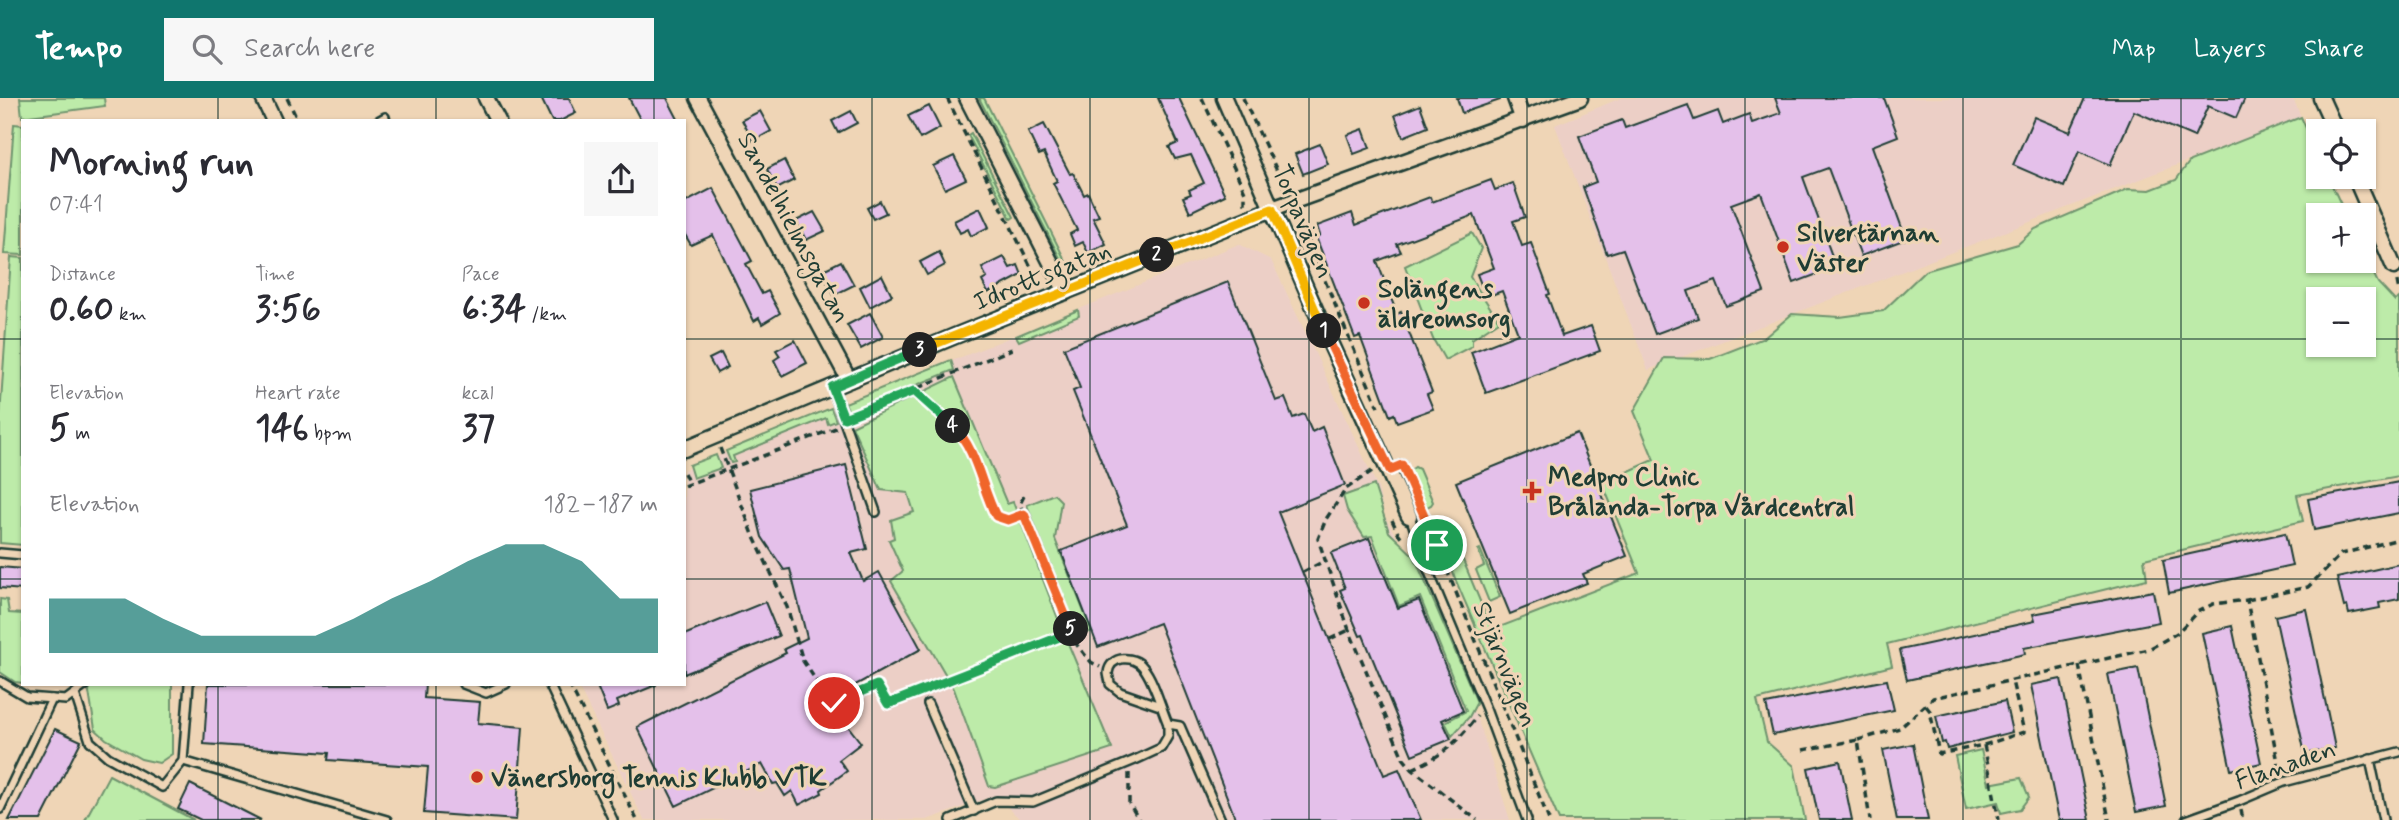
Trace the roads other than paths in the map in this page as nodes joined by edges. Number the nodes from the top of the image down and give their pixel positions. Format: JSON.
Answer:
{"nodes":[{"id":1,"x":262,"y":98,"type":"edge"},
{"id":2,"x":486,"y":98,"type":"edge"},
{"id":3,"x":698,"y":98,"type":"edge"},
{"id":4,"x":967,"y":98,"type":"edge"},
{"id":5,"x":1224,"y":98,"type":"edge"},
{"id":6,"x":1515,"y":98,"type":"edge"},
{"id":7,"x":1580,"y":98,"type":"edge"},
{"id":8,"x":2321,"y":98,"type":"edge"},
{"id":9,"x":273,"y":119,"type":"edge"},
{"id":10,"x":497,"y":119,"type":"edge"},
{"id":11,"x":2331,"y":119,"type":"edge"},
{"id":12,"x":1523,"y":120,"type":"junction"},
{"id":13,"x":2360,"y":189,"type":"edge"},
{"id":14,"x":1272,"y":209,"type":"junction"},
{"id":15,"x":2394,"y":267,"type":"dead end"},
{"id":16,"x":1066,"y":292,"type":"junction"},
{"id":17,"x":849,"y":380,"type":"junction"},
{"id":18,"x":832,"y":387,"type":"junction"},
{"id":19,"x":686,"y":448,"type":"edge"},
{"id":20,"x":876,"y":512,"type":"dead end"},
{"id":21,"x":1416,"y":513,"type":"joint"},
{"id":22,"x":0,"y":553,"type":"edge"},
{"id":23,"x":21,"y":555,"type":"edge"},
{"id":24,"x":0,"y":681,"type":"edge"},
{"id":25,"x":85,"y":686,"type":"edge"},
{"id":26,"x":189,"y":686,"type":"edge"},
{"id":27,"x":468,"y":686,"type":"edge"},
{"id":28,"x":502,"y":686,"type":"edge"},
{"id":29,"x":551,"y":686,"type":"edge"},
{"id":30,"x":75,"y":694,"type":"junction"},
{"id":31,"x":52,"y":699,"type":"junction"},
{"id":32,"x":928,"y":704,"type":"dead end"},
{"id":33,"x":1160,"y":706,"type":"junction"},
{"id":34,"x":1168,"y":724,"type":"junction"},
{"id":35,"x":2399,"y":752,"type":"edge"},
{"id":36,"x":2370,"y":759,"type":"junction"},
{"id":37,"x":183,"y":761,"type":"junction"},
{"id":38,"x":0,"y":809,"type":"edge"},
{"id":39,"x":974,"y":811,"type":"junction"},
{"id":40,"x":387,"y":820,"type":"edge"},
{"id":41,"x":612,"y":820,"type":"edge"},
{"id":42,"x":951,"y":820,"type":"edge"},
{"id":43,"x":1221,"y":820,"type":"edge"},
{"id":44,"x":1527,"y":820,"type":"edge"},
{"id":45,"x":2186,"y":820,"type":"edge"},
{"id":46,"x":2383,"y":820,"type":"edge"}],
"edges":[{"from":1,"to":9,"type":"street"},
{"from":2,"to":10,"type":"street"},
{"from":3,"to":17,"type":"street","name":"Sandelhielmsgatan"},
{"from":4,"to":16,"type":"street"},
{"from":5,"to":14,"type":"street","name":"Torpavägen"},
{"from":6,"to":12,"type":"street"},
{"from":7,"to":12,"type":"street","name":"Idrottsgatan"},
{"from":8,"to":11,"type":"street"},
{"from":12,"to":14,"type":"street","name":"Idrottsgatan"},
{"from":13,"to":15,"type":"street"},
{"from":14,"to":16,"type":"street","name":"Idrottsgatan"},
{"from":14,"to":21,"type":"street","name":"Torpavägen"},
{"from":16,"to":17,"type":"street","name":"Idrottsgatan"},
{"from":17,"to":18,"type":"street","name":"Idrottsgatan"},
{"from":18,"to":19,"type":"street","name":"Idrottsgatan"},
{"from":18,"to":20,"type":"lane"},
{"from":21,"to":44,"type":"lane"},
{"from":22,"to":23,"type":"lane"},
{"from":24,"to":31,"type":"lane"},
{"from":25,"to":30,"type":"lane"},
{"from":26,"to":37,"type":"lane"},
{"from":27,"to":28,"type":"lane"},
{"from":29,"to":41,"type":"lane"},
{"from":30,"to":31,"type":"lane"},
{"from":30,"to":37,"type":"lane"},
{"from":31,"to":38,"type":"lane"},
{"from":32,"to":39,"type":"lane"},
{"from":33,"to":33,"type":"lane"},
{"from":33,"to":34,"type":"lane"},
{"from":34,"to":39,"type":"lane"},
{"from":34,"to":43,"type":"lane"},
{"from":35,"to":36,"type":"lane","name":"Flanaden"},
{"from":36,"to":45,"type":"lane","name":"Flanaden"},
{"from":36,"to":46,"type":"lane"},
{"from":37,"to":40,"type":"lane"},
{"from":39,"to":42,"type":"lane"}]}
